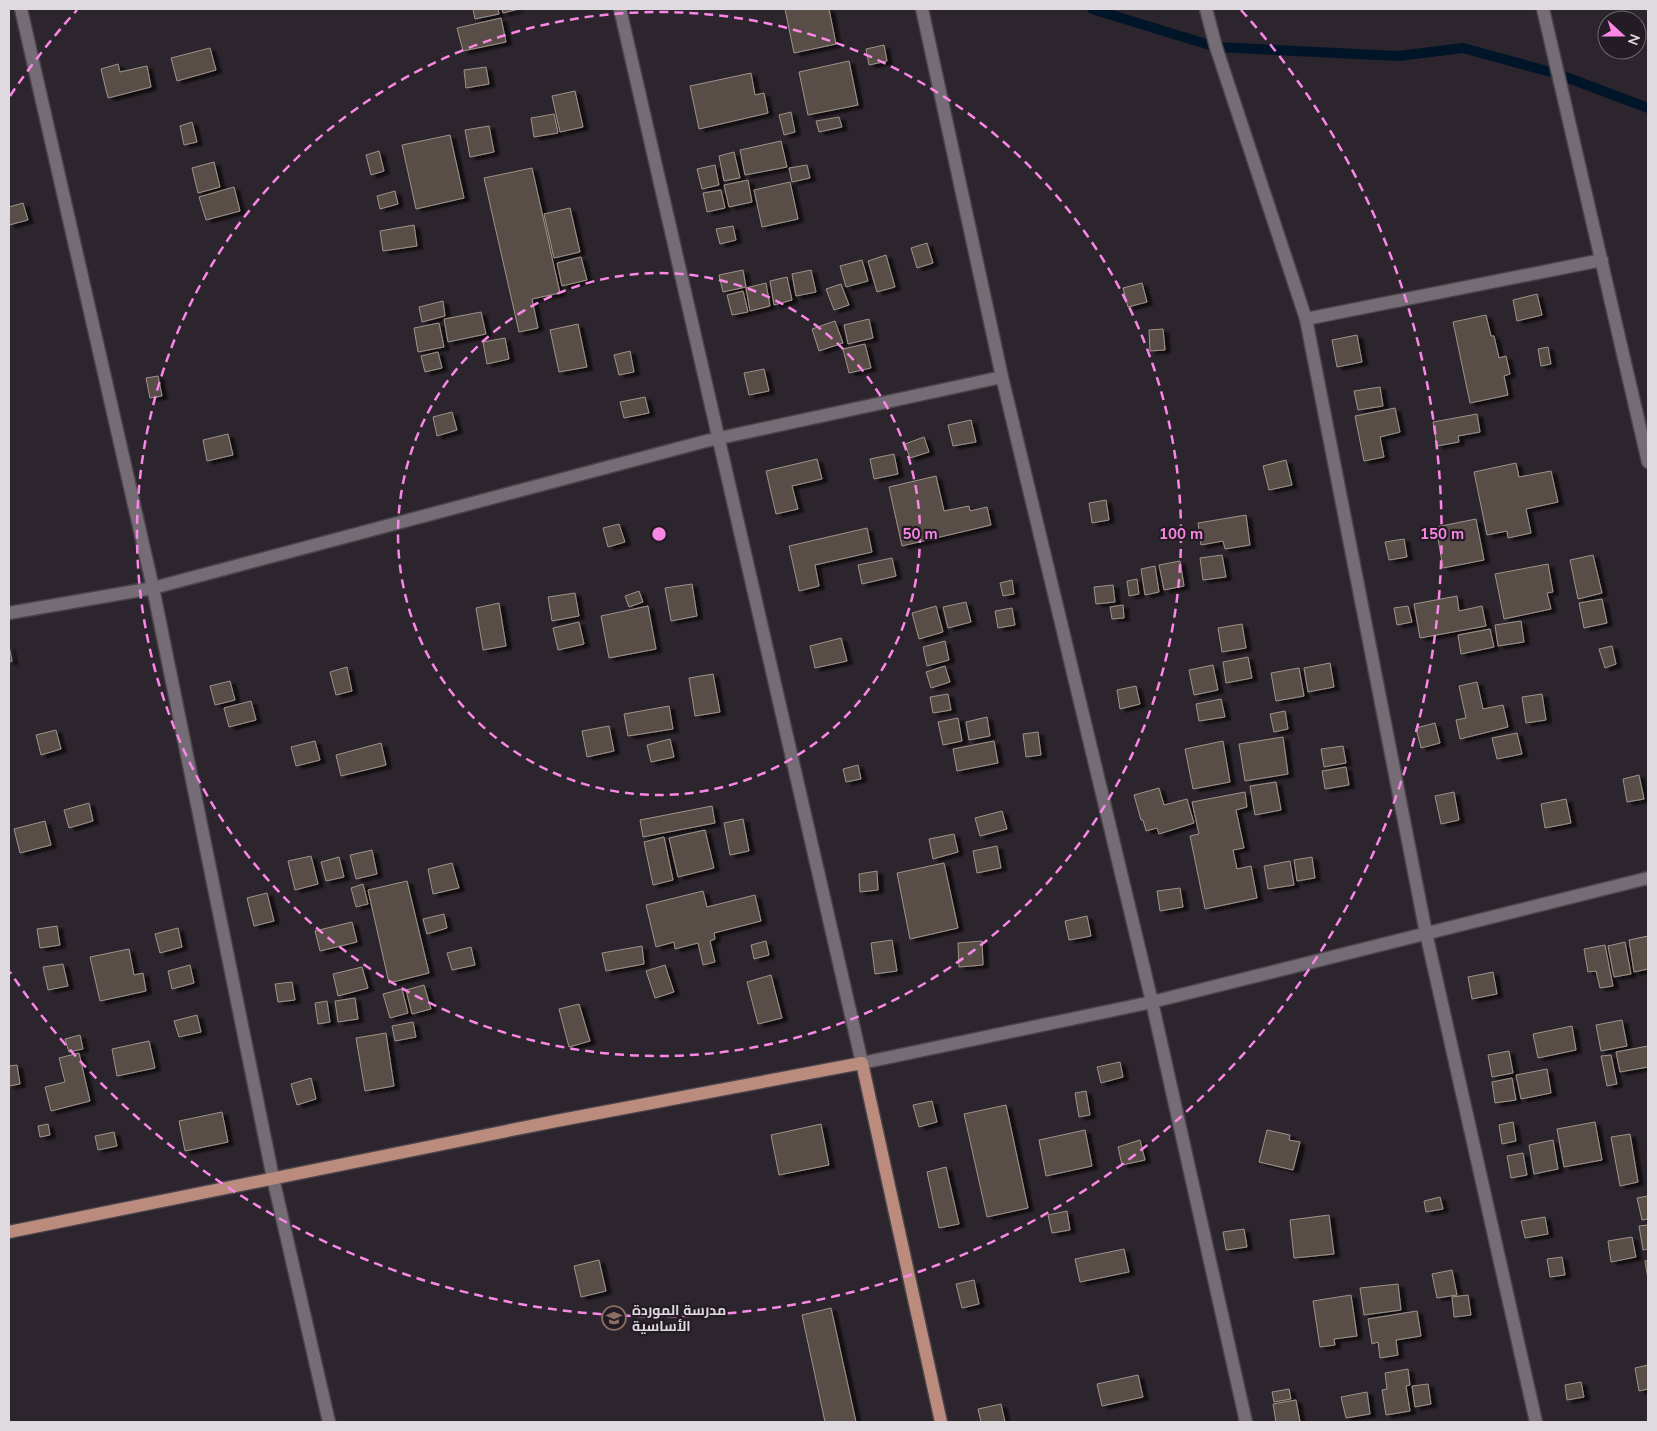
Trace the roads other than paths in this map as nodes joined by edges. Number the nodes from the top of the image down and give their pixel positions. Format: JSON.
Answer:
{"nodes":[{"id":1,"x":21,"y":9,"type":"edge"},
{"id":2,"x":620,"y":9,"type":"edge"},
{"id":3,"x":922,"y":9,"type":"edge"},
{"id":4,"x":1206,"y":9,"type":"edge"},
{"id":5,"x":1543,"y":9,"type":"edge"},
{"id":6,"x":1602,"y":260,"type":"junction"},
{"id":7,"x":1306,"y":319,"type":"junction"},
{"id":8,"x":1002,"y":377,"type":"junction"},
{"id":9,"x":719,"y":439,"type":"junction"},
{"id":10,"x":1648,"y":462,"type":"edge"},
{"id":11,"x":153,"y":588,"type":"junction"},
{"id":12,"x":9,"y":613,"type":"edge"},
{"id":13,"x":1648,"y":878,"type":"edge"},
{"id":14,"x":1426,"y":933,"type":"junction"},
{"id":15,"x":1152,"y":1002,"type":"junction"},
{"id":16,"x":862,"y":1063,"type":"junction"},
{"id":17,"x":273,"y":1178,"type":"junction"},
{"id":18,"x":9,"y":1232,"type":"edge"},
{"id":19,"x":329,"y":1422,"type":"edge"},
{"id":20,"x":941,"y":1422,"type":"edge"},
{"id":21,"x":1246,"y":1422,"type":"edge"},
{"id":22,"x":1536,"y":1422,"type":"edge"}],
"edges":[{"from":1,"to":11,"type":"street"},
{"from":2,"to":9,"type":"street"},
{"from":3,"to":8,"type":"street"},
{"from":4,"to":7,"type":"street"},
{"from":5,"to":6,"type":"street"},
{"from":6,"to":7,"type":"street"},
{"from":6,"to":10,"type":"street"},
{"from":7,"to":14,"type":"street"},
{"from":8,"to":9,"type":"street"},
{"from":8,"to":15,"type":"street"},
{"from":9,"to":11,"type":"street"},
{"from":9,"to":16,"type":"street"},
{"from":11,"to":12,"type":"street"},
{"from":11,"to":17,"type":"street"},
{"from":13,"to":14,"type":"street"},
{"from":14,"to":15,"type":"street"},
{"from":14,"to":22,"type":"street"},
{"from":15,"to":16,"type":"street"},
{"from":15,"to":21,"type":"street"},
{"from":16,"to":17,"type":"main road"},
{"from":16,"to":20,"type":"main road"},
{"from":17,"to":18,"type":"main road"},
{"from":17,"to":19,"type":"street"}]}
